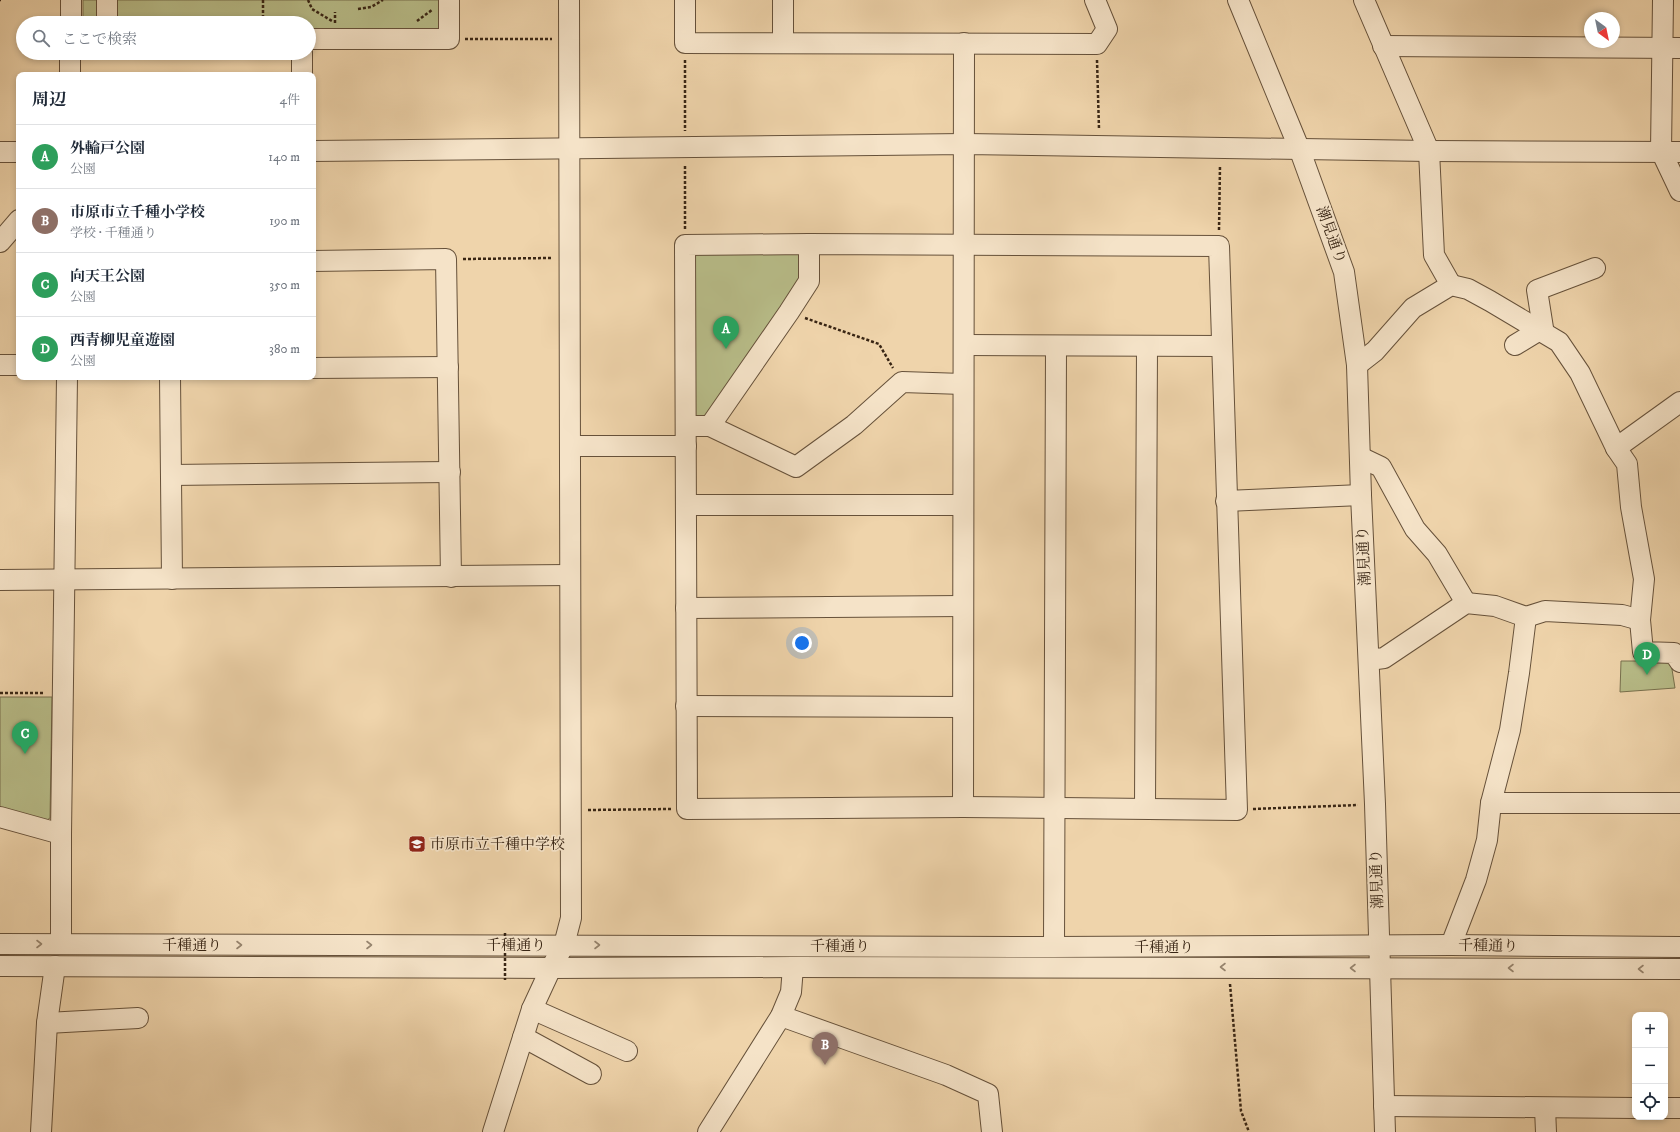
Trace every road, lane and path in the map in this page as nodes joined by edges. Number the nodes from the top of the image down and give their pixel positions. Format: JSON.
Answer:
{"nodes":[{"id":1,"x":71,"y":0,"type":"edge"},
{"id":2,"x":107,"y":0,"type":"edge"},
{"id":3,"x":264,"y":0,"type":"edge"},
{"id":4,"x":308,"y":0,"type":"edge"},
{"id":5,"x":383,"y":0,"type":"edge"},
{"id":6,"x":449,"y":0,"type":"edge"},
{"id":7,"x":569,"y":0,"type":"edge"},
{"id":8,"x":685,"y":0,"type":"edge"},
{"id":9,"x":783,"y":0,"type":"edge"},
{"id":10,"x":1095,"y":0,"type":"edge"},
{"id":11,"x":1238,"y":0,"type":"edge"},
{"id":12,"x":1364,"y":0,"type":"edge"},
{"id":13,"x":1663,"y":0,"type":"edge"},
{"id":14,"x":358,"y":9,"type":"dead end"},
{"id":15,"x":335,"y":12,"type":"dead end"},
{"id":16,"x":71,"y":16,"type":"edge"},
{"id":17,"x":107,"y":16,"type":"edge"},
{"id":18,"x":264,"y":16,"type":"edge"},
{"id":19,"x":334,"y":23,"type":"junction"},
{"id":20,"x":339,"y":26,"type":"dead end"},
{"id":21,"x":449,"y":38,"type":"junction"},
{"id":22,"x":316,"y":39,"type":"edge"},
{"id":23,"x":568,"y":39,"type":"junction"},
{"id":24,"x":783,"y":42,"type":"junction"},
{"id":25,"x":964,"y":43,"type":"junction"},
{"id":26,"x":1097,"y":44,"type":"junction"},
{"id":27,"x":1383,"y":46,"type":"junction"},
{"id":28,"x":1671,"y":47,"type":"edge"},
{"id":29,"x":70,"y":60,"type":"edge"},
{"id":30,"x":302,"y":60,"type":"edge"},
{"id":31,"x":70,"y":72,"type":"edge"},
{"id":32,"x":302,"y":72,"type":"edge"},
{"id":33,"x":965,"y":144,"type":"junction"},
{"id":34,"x":1099,"y":145,"type":"junction"},
{"id":35,"x":1220,"y":147,"type":"junction"},
{"id":36,"x":1299,"y":148,"type":"junction"},
{"id":37,"x":568,"y":149,"type":"junction"},
{"id":38,"x":316,"y":150,"type":"edge"},
{"id":39,"x":1429,"y":151,"type":"junction"},
{"id":40,"x":1671,"y":151,"type":"edge"},
{"id":41,"x":0,"y":152,"type":"edge"},
{"id":42,"x":16,"y":152,"type":"edge"},
{"id":43,"x":1680,"y":191,"type":"edge"},
{"id":44,"x":16,"y":223,"type":"edge"},
{"id":45,"x":0,"y":242,"type":"edge"},
{"id":46,"x":809,"y":244,"type":"junction"},
{"id":47,"x":965,"y":245,"type":"junction"},
{"id":48,"x":1219,"y":246,"type":"junction"},
{"id":49,"x":569,"y":258,"type":"junction"},
{"id":50,"x":446,"y":259,"type":"junction"},
{"id":51,"x":316,"y":261,"type":"edge"},
{"id":52,"x":1595,"y":268,"type":"dead end"},
{"id":53,"x":1451,"y":285,"type":"junction"},
{"id":54,"x":789,"y":312,"type":"junction"},
{"id":55,"x":1540,"y":331,"type":"junction"},
{"id":56,"x":964,"y":345,"type":"junction"},
{"id":57,"x":1515,"y":345,"type":"dead end"},
{"id":58,"x":1056,"y":346,"type":"junction"},
{"id":59,"x":1148,"y":346,"type":"junction"},
{"id":60,"x":1221,"y":346,"type":"junction"},
{"id":61,"x":0,"y":365,"type":"edge"},
{"id":62,"x":16,"y":365,"type":"edge"},
{"id":63,"x":1357,"y":365,"type":"junction"},
{"id":64,"x":448,"y":367,"type":"junction"},
{"id":65,"x":316,"y":368,"type":"edge"},
{"id":66,"x":66,"y":380,"type":"edge"},
{"id":67,"x":170,"y":380,"type":"edge"},
{"id":68,"x":902,"y":382,"type":"junction"},
{"id":69,"x":963,"y":384,"type":"junction"},
{"id":70,"x":1680,"y":402,"type":"edge"},
{"id":71,"x":686,"y":426,"type":"junction"},
{"id":72,"x":710,"y":426,"type":"junction"},
{"id":73,"x":570,"y":446,"type":"junction"},
{"id":74,"x":686,"y":446,"type":"junction"},
{"id":75,"x":1616,"y":448,"type":"junction"},
{"id":76,"x":1360,"y":457,"type":"junction"},
{"id":77,"x":450,"y":472,"type":"junction"},
{"id":78,"x":171,"y":475,"type":"junction"},
{"id":79,"x":1361,"y":495,"type":"junction"},
{"id":80,"x":1226,"y":501,"type":"junction"},
{"id":81,"x":686,"y":505,"type":"junction"},
{"id":82,"x":963,"y":505,"type":"junction"},
{"id":83,"x":570,"y":575,"type":"junction"},
{"id":84,"x":451,"y":577,"type":"junction"},
{"id":85,"x":64,"y":579,"type":"junction"},
{"id":86,"x":172,"y":579,"type":"junction"},
{"id":87,"x":0,"y":580,"type":"edge"},
{"id":88,"x":1466,"y":603,"type":"junction"},
{"id":89,"x":963,"y":606,"type":"junction"},
{"id":90,"x":686,"y":608,"type":"junction"},
{"id":91,"x":1526,"y":617,"type":"junction"},
{"id":92,"x":1640,"y":620,"type":"junction"},
{"id":93,"x":1678,"y":655,"type":"edge"},
{"id":94,"x":1369,"y":660,"type":"junction"},
{"id":95,"x":0,"y":693,"type":"edge"},
{"id":96,"x":63,"y":693,"type":"junction"},
{"id":97,"x":686,"y":706,"type":"junction"},
{"id":98,"x":963,"y":707,"type":"junction"},
{"id":99,"x":1491,"y":803,"type":"junction"},
{"id":100,"x":1680,"y":803,"type":"edge"},
{"id":101,"x":1375,"y":804,"type":"junction"},
{"id":102,"x":963,"y":807,"type":"junction"},
{"id":103,"x":1054,"y":808,"type":"junction"},
{"id":104,"x":1145,"y":808,"type":"junction"},
{"id":105,"x":687,"y":809,"type":"junction"},
{"id":106,"x":571,"y":810,"type":"junction"},
{"id":107,"x":1237,"y":810,"type":"junction"},
{"id":108,"x":0,"y":818,"type":"edge"},
{"id":109,"x":61,"y":834,"type":"junction"},
{"id":110,"x":505,"y":933,"type":"dead end"},
{"id":111,"x":0,"y":944,"type":"edge"},
{"id":112,"x":61,"y":944,"type":"junction"},
{"id":113,"x":564,"y":945,"type":"junction"},
{"id":114,"x":1451,"y":945,"type":"junction"},
{"id":115,"x":1054,"y":947,"type":"junction"},
{"id":116,"x":1379,"y":947,"type":"junction"},
{"id":117,"x":1680,"y":947,"type":"edge"},
{"id":118,"x":0,"y":966,"type":"edge"},
{"id":119,"x":54,"y":966,"type":"junction"},
{"id":120,"x":793,"y":967,"type":"junction"},
{"id":121,"x":1228,"y":967,"type":"junction"},
{"id":122,"x":551,"y":968,"type":"junction"},
{"id":123,"x":1379,"y":968,"type":"junction"},
{"id":124,"x":1680,"y":969,"type":"edge"},
{"id":125,"x":505,"y":980,"type":"dead end"},
{"id":126,"x":532,"y":1009,"type":"junction"},
{"id":127,"x":781,"y":1016,"type":"junction"},
{"id":128,"x":138,"y":1018,"type":"dead end"},
{"id":129,"x":47,"y":1023,"type":"junction"},
{"id":130,"x":523,"y":1037,"type":"junction"},
{"id":131,"x":627,"y":1052,"type":"dead end"},
{"id":132,"x":591,"y":1074,"type":"dead end"},
{"id":133,"x":1384,"y":1106,"type":"junction"},
{"id":134,"x":1545,"y":1108,"type":"junction"},
{"id":135,"x":1632,"y":1108,"type":"edge"},
{"id":136,"x":1668,"y":1108,"type":"edge"},
{"id":137,"x":1680,"y":1108,"type":"edge"},
{"id":138,"x":1382,"y":1130,"type":"edge"},
{"id":139,"x":41,"y":1132,"type":"edge"},
{"id":140,"x":493,"y":1132,"type":"edge"},
{"id":141,"x":708,"y":1132,"type":"edge"},
{"id":142,"x":992,"y":1132,"type":"edge"},
{"id":143,"x":1249,"y":1132,"type":"edge"},
{"id":144,"x":1546,"y":1132,"type":"edge"}],
"edges":[{"from":1,"to":16,"type":"street"},
{"from":2,"to":17,"type":"street"},
{"from":3,"to":18,"type":"path"},
{"from":4,"to":19,"type":"path"},
{"from":5,"to":14,"type":"path"},
{"from":6,"to":21,"type":"street"},
{"from":7,"to":23,"type":"street"},
{"from":8,"to":24,"type":"street"},
{"from":9,"to":24,"type":"street"},
{"from":10,"to":26,"type":"street"},
{"from":11,"to":36,"type":"street","name":"潮見通り"},
{"from":12,"to":27,"type":"street"},
{"from":13,"to":28,"type":"street"},
{"from":15,"to":19,"type":"path"},
{"from":19,"to":20,"type":"path"},
{"from":21,"to":22,"type":"street"},
{"from":21,"to":23,"type":"path"},
{"from":23,"to":37,"type":"street"},
{"from":24,"to":25,"type":"street"},
{"from":25,"to":26,"type":"street"},
{"from":25,"to":33,"type":"street"},
{"from":26,"to":34,"type":"path"},
{"from":27,"to":28,"type":"street"},
{"from":27,"to":39,"type":"street"},
{"from":28,"to":40,"type":"street"},
{"from":29,"to":31,"type":"street"},
{"from":30,"to":32,"type":"street"},
{"from":33,"to":34,"type":"street"},
{"from":33,"to":37,"type":"street"},
{"from":33,"to":47,"type":"street"},
{"from":34,"to":35,"type":"street"},
{"from":35,"to":36,"type":"street"},
{"from":35,"to":48,"type":"path"},
{"from":36,"to":39,"type":"street"},
{"from":36,"to":63,"type":"street","name":"潮見通り"},
{"from":37,"to":38,"type":"street"},
{"from":37,"to":49,"type":"street"},
{"from":39,"to":40,"type":"street"},
{"from":39,"to":53,"type":"street"},
{"from":40,"to":43,"type":"street"},
{"from":41,"to":42,"type":"street"},
{"from":44,"to":45,"type":"street"},
{"from":46,"to":47,"type":"street"},
{"from":46,"to":54,"type":"street"},
{"from":46,"to":71,"type":"street"},
{"from":47,"to":48,"type":"street"},
{"from":47,"to":56,"type":"street"},
{"from":48,"to":60,"type":"street"},
{"from":49,"to":50,"type":"path"},
{"from":49,"to":73,"type":"street"},
{"from":50,"to":51,"type":"street"},
{"from":50,"to":64,"type":"street"},
{"from":52,"to":55,"type":"street"},
{"from":53,"to":55,"type":"street"},
{"from":53,"to":63,"type":"street"},
{"from":54,"to":68,"type":"path"},
{"from":54,"to":72,"type":"street"},
{"from":55,"to":57,"type":"street"},
{"from":55,"to":75,"type":"street"},
{"from":56,"to":58,"type":"street"},
{"from":56,"to":69,"type":"street"},
{"from":58,"to":59,"type":"street"},
{"from":58,"to":103,"type":"street"},
{"from":59,"to":60,"type":"street"},
{"from":59,"to":104,"type":"street"},
{"from":60,"to":80,"type":"street"},
{"from":61,"to":62,"type":"street"},
{"from":63,"to":76,"type":"street","name":"潮見通り"},
{"from":64,"to":65,"type":"street"},
{"from":64,"to":77,"type":"street"},
{"from":66,"to":85,"type":"street"},
{"from":67,"to":78,"type":"street"},
{"from":68,"to":69,"type":"street"},
{"from":68,"to":72,"type":"street"},
{"from":69,"to":82,"type":"street"},
{"from":70,"to":75,"type":"street"},
{"from":71,"to":72,"type":"street"},
{"from":71,"to":74,"type":"street"},
{"from":73,"to":74,"type":"street"},
{"from":73,"to":83,"type":"street"},
{"from":74,"to":81,"type":"street"},
{"from":75,"to":92,"type":"street"},
{"from":76,"to":79,"type":"street","name":"潮見通り"},
{"from":76,"to":88,"type":"street"},
{"from":77,"to":78,"type":"street"},
{"from":77,"to":84,"type":"street"},
{"from":78,"to":86,"type":"street"},
{"from":79,"to":80,"type":"street"},
{"from":79,"to":94,"type":"street","name":"潮見通り"},
{"from":80,"to":107,"type":"street"},
{"from":81,"to":82,"type":"street"},
{"from":81,"to":90,"type":"street"},
{"from":82,"to":89,"type":"street"},
{"from":83,"to":84,"type":"street"},
{"from":83,"to":106,"type":"street"},
{"from":84,"to":86,"type":"street"},
{"from":85,"to":86,"type":"street"},
{"from":85,"to":87,"type":"street"},
{"from":85,"to":96,"type":"street"},
{"from":88,"to":91,"type":"street"},
{"from":88,"to":94,"type":"street"},
{"from":89,"to":90,"type":"street"},
{"from":89,"to":98,"type":"street"},
{"from":90,"to":97,"type":"street"},
{"from":91,"to":92,"type":"street"},
{"from":91,"to":99,"type":"street"},
{"from":92,"to":93,"type":"street"},
{"from":94,"to":101,"type":"street","name":"潮見通り"},
{"from":95,"to":96,"type":"path"},
{"from":96,"to":109,"type":"street"},
{"from":97,"to":98,"type":"street"},
{"from":97,"to":105,"type":"street"},
{"from":98,"to":102,"type":"street"},
{"from":99,"to":100,"type":"street"},
{"from":99,"to":114,"type":"street"},
{"from":101,"to":107,"type":"path"},
{"from":101,"to":116,"type":"street","name":"潮見通り"},
{"from":102,"to":103,"type":"street"},
{"from":102,"to":105,"type":"street"},
{"from":103,"to":104,"type":"street"},
{"from":103,"to":115,"type":"street"},
{"from":104,"to":107,"type":"street"},
{"from":105,"to":106,"type":"path"},
{"from":106,"to":113,"type":"street"},
{"from":108,"to":109,"type":"street"},
{"from":109,"to":112,"type":"street"},
{"from":110,"to":125,"type":"path","bridge":true},
{"from":111,"to":112,"type":"street","name":"千種通り","one_way":true},
{"from":112,"to":113,"type":"street","name":"千種通り","one_way":true},
{"from":113,"to":115,"type":"street","name":"千種通り","one_way":true},
{"from":113,"to":122,"type":"street"},
{"from":114,"to":116,"type":"street","name":"千種通り"},
{"from":114,"to":117,"type":"street","name":"千種通り"},
{"from":115,"to":116,"type":"street","name":"千種通り"},
{"from":116,"to":123,"type":"street","name":"潮見通り"},
{"from":118,"to":119,"type":"street","name":"千種通り"},
{"from":119,"to":122,"type":"street","name":"千種通り"},
{"from":119,"to":129,"type":"street"},
{"from":121,"to":120,"type":"street","name":"千種通り","one_way":true},
{"from":120,"to":122,"type":"street","name":"千種通り"},
{"from":120,"to":127,"type":"street"},
{"from":123,"to":121,"type":"street","name":"千種通り","one_way":true},
{"from":121,"to":143,"type":"path"},
{"from":122,"to":126,"type":"street"},
{"from":124,"to":123,"type":"street","name":"千種通り","one_way":true},
{"from":123,"to":133,"type":"street","name":"潮見通り"},
{"from":126,"to":130,"type":"street"},
{"from":126,"to":131,"type":"street"},
{"from":127,"to":141,"type":"street"},
{"from":127,"to":142,"type":"street"},
{"from":128,"to":129,"type":"street"},
{"from":129,"to":139,"type":"street"},
{"from":130,"to":132,"type":"street"},
{"from":130,"to":140,"type":"street"},
{"from":133,"to":134,"type":"street"},
{"from":133,"to":138,"type":"street","name":"潮見通り"},
{"from":134,"to":135,"type":"street"},
{"from":134,"to":144,"type":"street"},
{"from":136,"to":137,"type":"street"}]}
